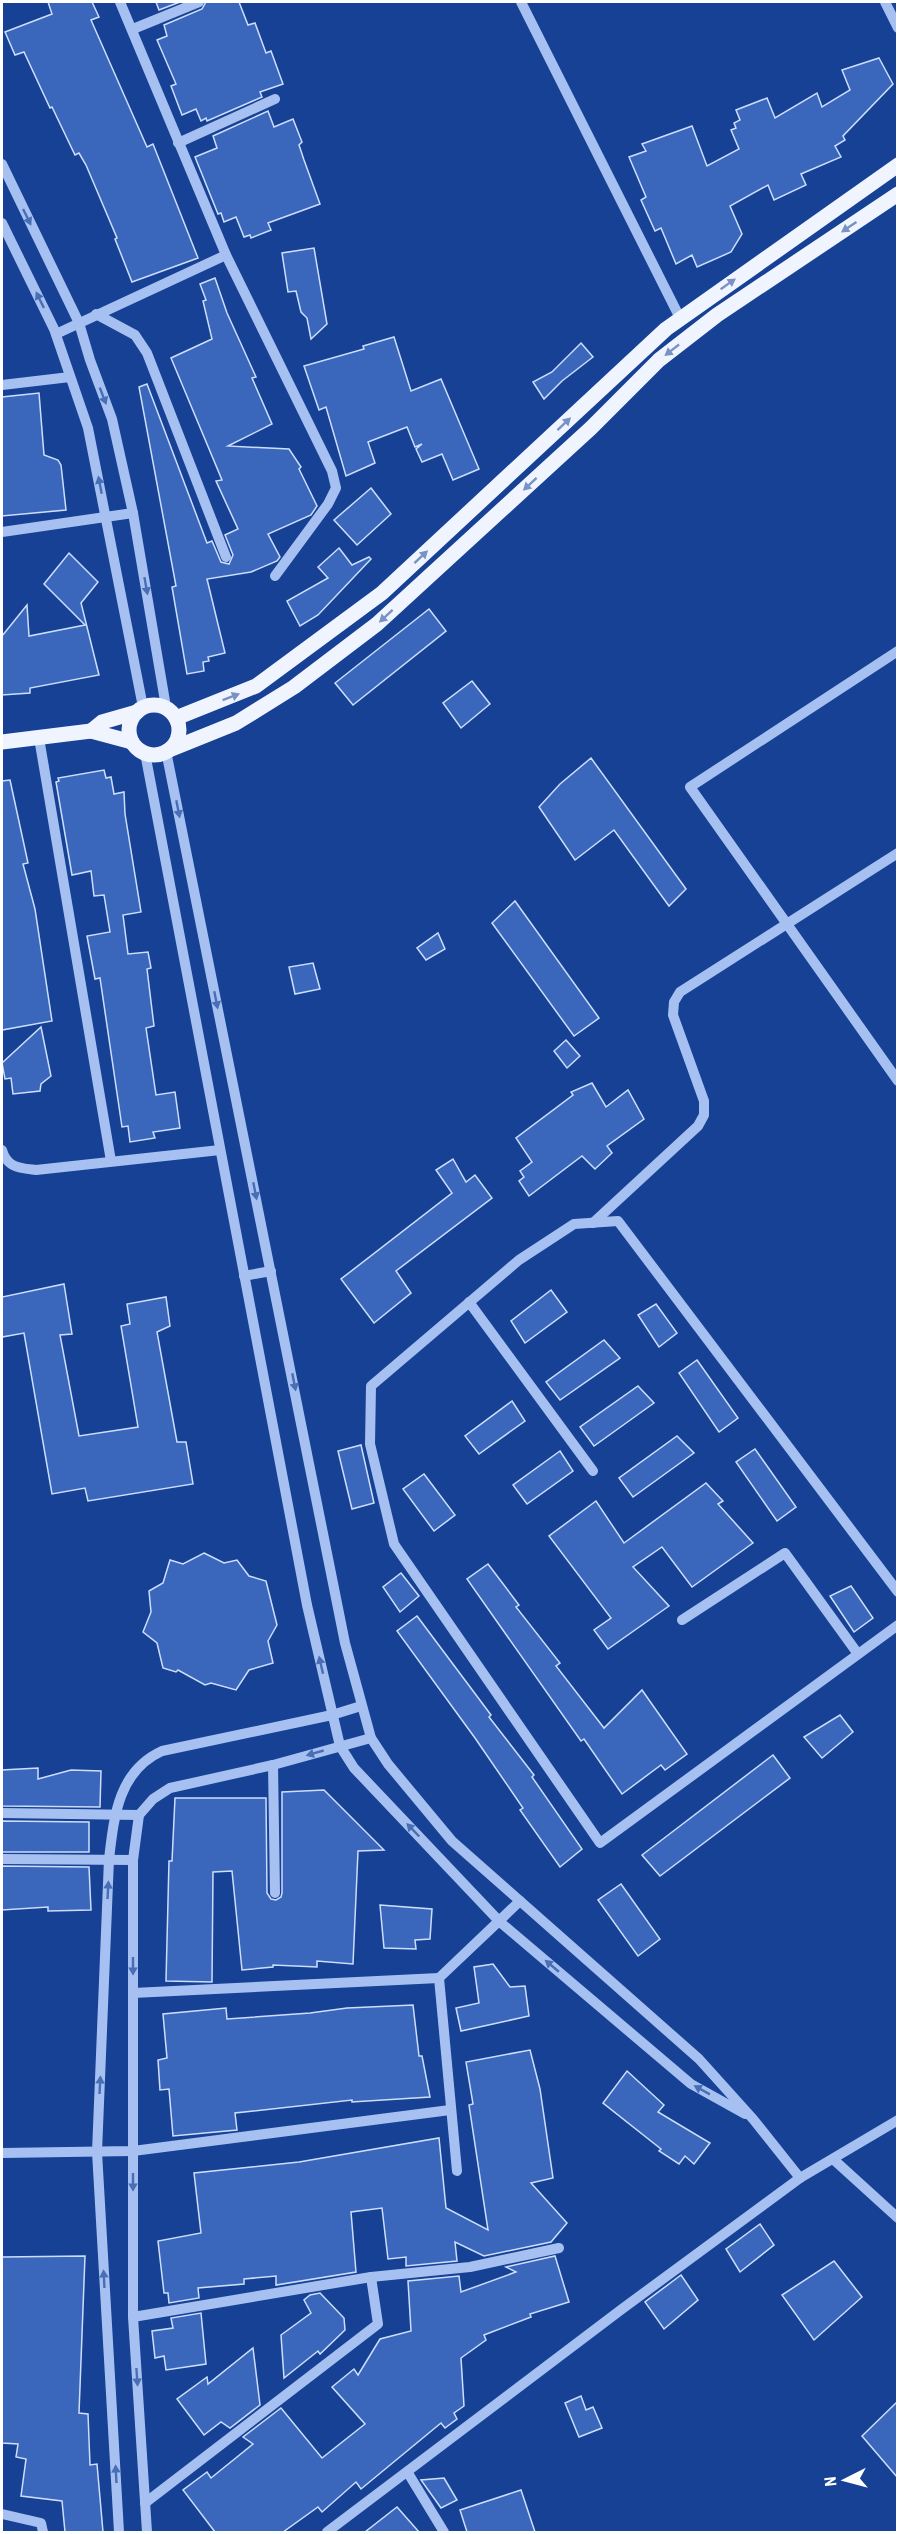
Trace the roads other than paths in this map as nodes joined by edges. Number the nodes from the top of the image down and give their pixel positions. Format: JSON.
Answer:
{"nodes":[{"id":1,"x":120,"y":2,"type":"edge"},
{"id":2,"x":199,"y":2,"type":"edge"},
{"id":3,"x":521,"y":2,"type":"edge"},
{"id":4,"x":885,"y":2,"type":"edge"},
{"id":5,"x":897,"y":28,"type":"edge"},
{"id":6,"x":133,"y":29,"type":"junction"},
{"id":7,"x":275,"y":99,"type":"dead end"},
{"id":8,"x":178,"y":143,"type":"junction"},
{"id":9,"x":2,"y":164,"type":"edge"},
{"id":10,"x":897,"y":165,"type":"edge"},
{"id":11,"x":897,"y":194,"type":"edge"},
{"id":12,"x":2,"y":223,"type":"edge"},
{"id":13,"x":226,"y":255,"type":"junction"},
{"id":14,"x":96,"y":314,"type":"junction"},
{"id":15,"x":686,"y":314,"type":"junction"},
{"id":16,"x":79,"y":323,"type":"junction"},
{"id":17,"x":702,"y":326,"type":"junction"},
{"id":18,"x":56,"y":334,"type":"junction"},
{"id":19,"x":70,"y":377,"type":"junction"},
{"id":20,"x":2,"y":386,"type":"edge"},
{"id":21,"x":471,"y":510,"type":"junction"},
{"id":22,"x":133,"y":513,"type":"junction"},
{"id":23,"x":106,"y":516,"type":"junction"},
{"id":24,"x":482,"y":527,"type":"junction"},
{"id":25,"x":2,"y":532,"type":"edge"},
{"id":26,"x":226,"y":557,"type":"dead end"},
{"id":27,"x":275,"y":576,"type":"dead end"},
{"id":28,"x":897,"y":651,"type":"edge"},
{"id":29,"x":140,"y":710,"type":"junction"},
{"id":30,"x":171,"y":713,"type":"junction"},
{"id":31,"x":91,"y":731,"type":"junction"},
{"id":32,"x":39,"y":738,"type":"junction"},
{"id":33,"x":132,"y":741,"type":"junction"},
{"id":34,"x":2,"y":742,"type":"edge"},
{"id":35,"x":168,"y":751,"type":"junction"},
{"id":36,"x":145,"y":753,"type":"junction"},
{"id":37,"x":897,"y":853,"type":"edge"},
{"id":38,"x":787,"y":924,"type":"junction"},
{"id":39,"x":897,"y":1081,"type":"edge"},
{"id":40,"x":2,"y":1150,"type":"edge"},
{"id":41,"x":220,"y":1150,"type":"junction"},
{"id":42,"x":111,"y":1161,"type":"junction"},
{"id":43,"x":592,"y":1223,"type":"junction"},
{"id":44,"x":271,"y":1271,"type":"junction"},
{"id":45,"x":244,"y":1276,"type":"junction"},
{"id":46,"x":469,"y":1302,"type":"junction"},
{"id":47,"x":593,"y":1471,"type":"dead end"},
{"id":48,"x":897,"y":1592,"type":"edge"},
{"id":49,"x":682,"y":1620,"type":"dead end"},
{"id":50,"x":897,"y":1625,"type":"edge"},
{"id":51,"x":858,"y":1654,"type":"junction"},
{"id":52,"x":361,"y":1706,"type":"junction"},
{"id":53,"x":332,"y":1716,"type":"junction"},
{"id":54,"x":371,"y":1738,"type":"junction"},
{"id":55,"x":340,"y":1746,"type":"junction"},
{"id":56,"x":273,"y":1765,"type":"junction"},
{"id":57,"x":2,"y":1813,"type":"edge"},
{"id":58,"x":114,"y":1814,"type":"junction"},
{"id":59,"x":139,"y":1815,"type":"junction"},
{"id":60,"x":2,"y":1859,"type":"edge"},
{"id":61,"x":110,"y":1859,"type":"junction"},
{"id":62,"x":133,"y":1860,"type":"junction"},
{"id":63,"x":275,"y":1893,"type":"dead end"},
{"id":64,"x":520,"y":1900,"type":"junction"},
{"id":65,"x":500,"y":1922,"type":"junction"},
{"id":66,"x":439,"y":1978,"type":"junction"},
{"id":67,"x":133,"y":1994,"type":"junction"},
{"id":68,"x":450,"y":2110,"type":"junction"},
{"id":69,"x":753,"y":2119,"type":"junction"},
{"id":70,"x":897,"y":2120,"type":"edge"},
{"id":71,"x":133,"y":2151,"type":"junction"},
{"id":72,"x":97,"y":2152,"type":"junction"},
{"id":73,"x":2,"y":2153,"type":"edge"},
{"id":74,"x":833,"y":2159,"type":"junction"},
{"id":75,"x":457,"y":2171,"type":"dead end"},
{"id":76,"x":800,"y":2178,"type":"junction"},
{"id":77,"x":897,"y":2218,"type":"edge"},
{"id":78,"x":560,"y":2248,"type":"dead end"},
{"id":79,"x":371,"y":2277,"type":"junction"},
{"id":80,"x":133,"y":2317,"type":"junction"},
{"id":81,"x":408,"y":2473,"type":"junction"},
{"id":82,"x":144,"y":2503,"type":"junction"},
{"id":83,"x":2,"y":2514,"type":"edge"},
{"id":84,"x":43,"y":2532,"type":"edge"},
{"id":85,"x":119,"y":2532,"type":"edge"},
{"id":86,"x":147,"y":2532,"type":"edge"},
{"id":87,"x":327,"y":2532,"type":"edge"},
{"id":88,"x":444,"y":2532,"type":"edge"}],
"edges":[{"from":1,"to":6,"type":"street"},
{"from":2,"to":6,"type":"street"},
{"from":3,"to":15,"type":"street"},
{"from":4,"to":5,"type":"street"},
{"from":6,"to":8,"type":"street"},
{"from":7,"to":8,"type":"street"},
{"from":8,"to":13,"type":"street"},
{"from":9,"to":16,"type":"street","one_way":true},
{"from":15,"to":10,"type":"main road","one_way":true},
{"from":11,"to":17,"type":"main road","one_way":true},
{"from":18,"to":12,"type":"street","one_way":true},
{"from":13,"to":14,"type":"street"},
{"from":13,"to":27,"type":"street"},
{"from":14,"to":16,"type":"street"},
{"from":14,"to":26,"type":"street"},
{"from":15,"to":17,"type":"main road"},
{"from":21,"to":15,"type":"main road","one_way":true},
{"from":16,"to":18,"type":"street"},
{"from":16,"to":22,"type":"street","one_way":true},
{"from":17,"to":24,"type":"main road","one_way":true},
{"from":18,"to":19,"type":"street"},
{"from":19,"to":20,"type":"street"},
{"from":23,"to":19,"type":"street","one_way":true},
{"from":21,"to":24,"type":"main road"},
{"from":30,"to":21,"type":"main road","one_way":true},
{"from":22,"to":23,"type":"street"},
{"from":22,"to":30,"type":"street","one_way":true},
{"from":23,"to":25,"type":"street"},
{"from":23,"to":29,"type":"street"},
{"from":24,"to":35,"type":"main road","one_way":true},
{"from":28,"to":38,"type":"street"},
{"from":29,"to":30,"type":"main road"},
{"from":29,"to":31,"type":"main road"},
{"from":29,"to":33,"type":"main road"},
{"from":30,"to":35,"type":"main road"},
{"from":31,"to":32,"type":"main road"},
{"from":31,"to":33,"type":"main road"},
{"from":32,"to":34,"type":"main road"},
{"from":32,"to":42,"type":"street"},
{"from":33,"to":36,"type":"main road"},
{"from":35,"to":36,"type":"main road"},
{"from":35,"to":44,"type":"street","one_way":true},
{"from":36,"to":41,"type":"street"},
{"from":37,"to":38,"type":"street"},
{"from":38,"to":39,"type":"street"},
{"from":38,"to":43,"type":"street"},
{"from":40,"to":42,"type":"street"},
{"from":41,"to":42,"type":"street"},
{"from":41,"to":45,"type":"street"},
{"from":43,"to":46,"type":"street"},
{"from":43,"to":48,"type":"street"},
{"from":44,"to":45,"type":"street"},
{"from":44,"to":52,"type":"street","one_way":true},
{"from":53,"to":45,"type":"street","one_way":true},
{"from":46,"to":47,"type":"street"},
{"from":46,"to":51,"type":"street"},
{"from":49,"to":51,"type":"street"},
{"from":50,"to":51,"type":"street"},
{"from":52,"to":53,"type":"street"},
{"from":52,"to":54,"type":"street"},
{"from":53,"to":55,"type":"street"},
{"from":53,"to":58,"type":"street"},
{"from":54,"to":55,"type":"street"},
{"from":54,"to":64,"type":"street"},
{"from":55,"to":56,"type":"street","one_way":true},
{"from":65,"to":55,"type":"street","one_way":true},
{"from":56,"to":59,"type":"street"},
{"from":56,"to":63,"type":"street"},
{"from":57,"to":58,"type":"street"},
{"from":58,"to":59,"type":"street"},
{"from":58,"to":61,"type":"street"},
{"from":59,"to":62,"type":"street"},
{"from":60,"to":61,"type":"street"},
{"from":61,"to":62,"type":"street"},
{"from":72,"to":61,"type":"street","one_way":true},
{"from":62,"to":67,"type":"street","one_way":true},
{"from":64,"to":65,"type":"street"},
{"from":64,"to":69,"type":"street"},
{"from":65,"to":66,"type":"street"},
{"from":69,"to":65,"type":"street","one_way":true},
{"from":66,"to":67,"type":"street"},
{"from":66,"to":68,"type":"street"},
{"from":67,"to":71,"type":"street"},
{"from":68,"to":71,"type":"street"},
{"from":68,"to":75,"type":"street"},
{"from":69,"to":76,"type":"street"},
{"from":70,"to":74,"type":"street"},
{"from":71,"to":72,"type":"street"},
{"from":71,"to":80,"type":"street","one_way":true},
{"from":72,"to":73,"type":"street"},
{"from":85,"to":72,"type":"street","one_way":true},
{"from":74,"to":76,"type":"street"},
{"from":74,"to":77,"type":"street"},
{"from":76,"to":81,"type":"street"},
{"from":78,"to":79,"type":"street"},
{"from":79,"to":80,"type":"street"},
{"from":79,"to":82,"type":"street"},
{"from":80,"to":82,"type":"street","one_way":true},
{"from":81,"to":87,"type":"street"},
{"from":81,"to":88,"type":"street"},
{"from":82,"to":86,"type":"street"},
{"from":83,"to":84,"type":"street"}]}
